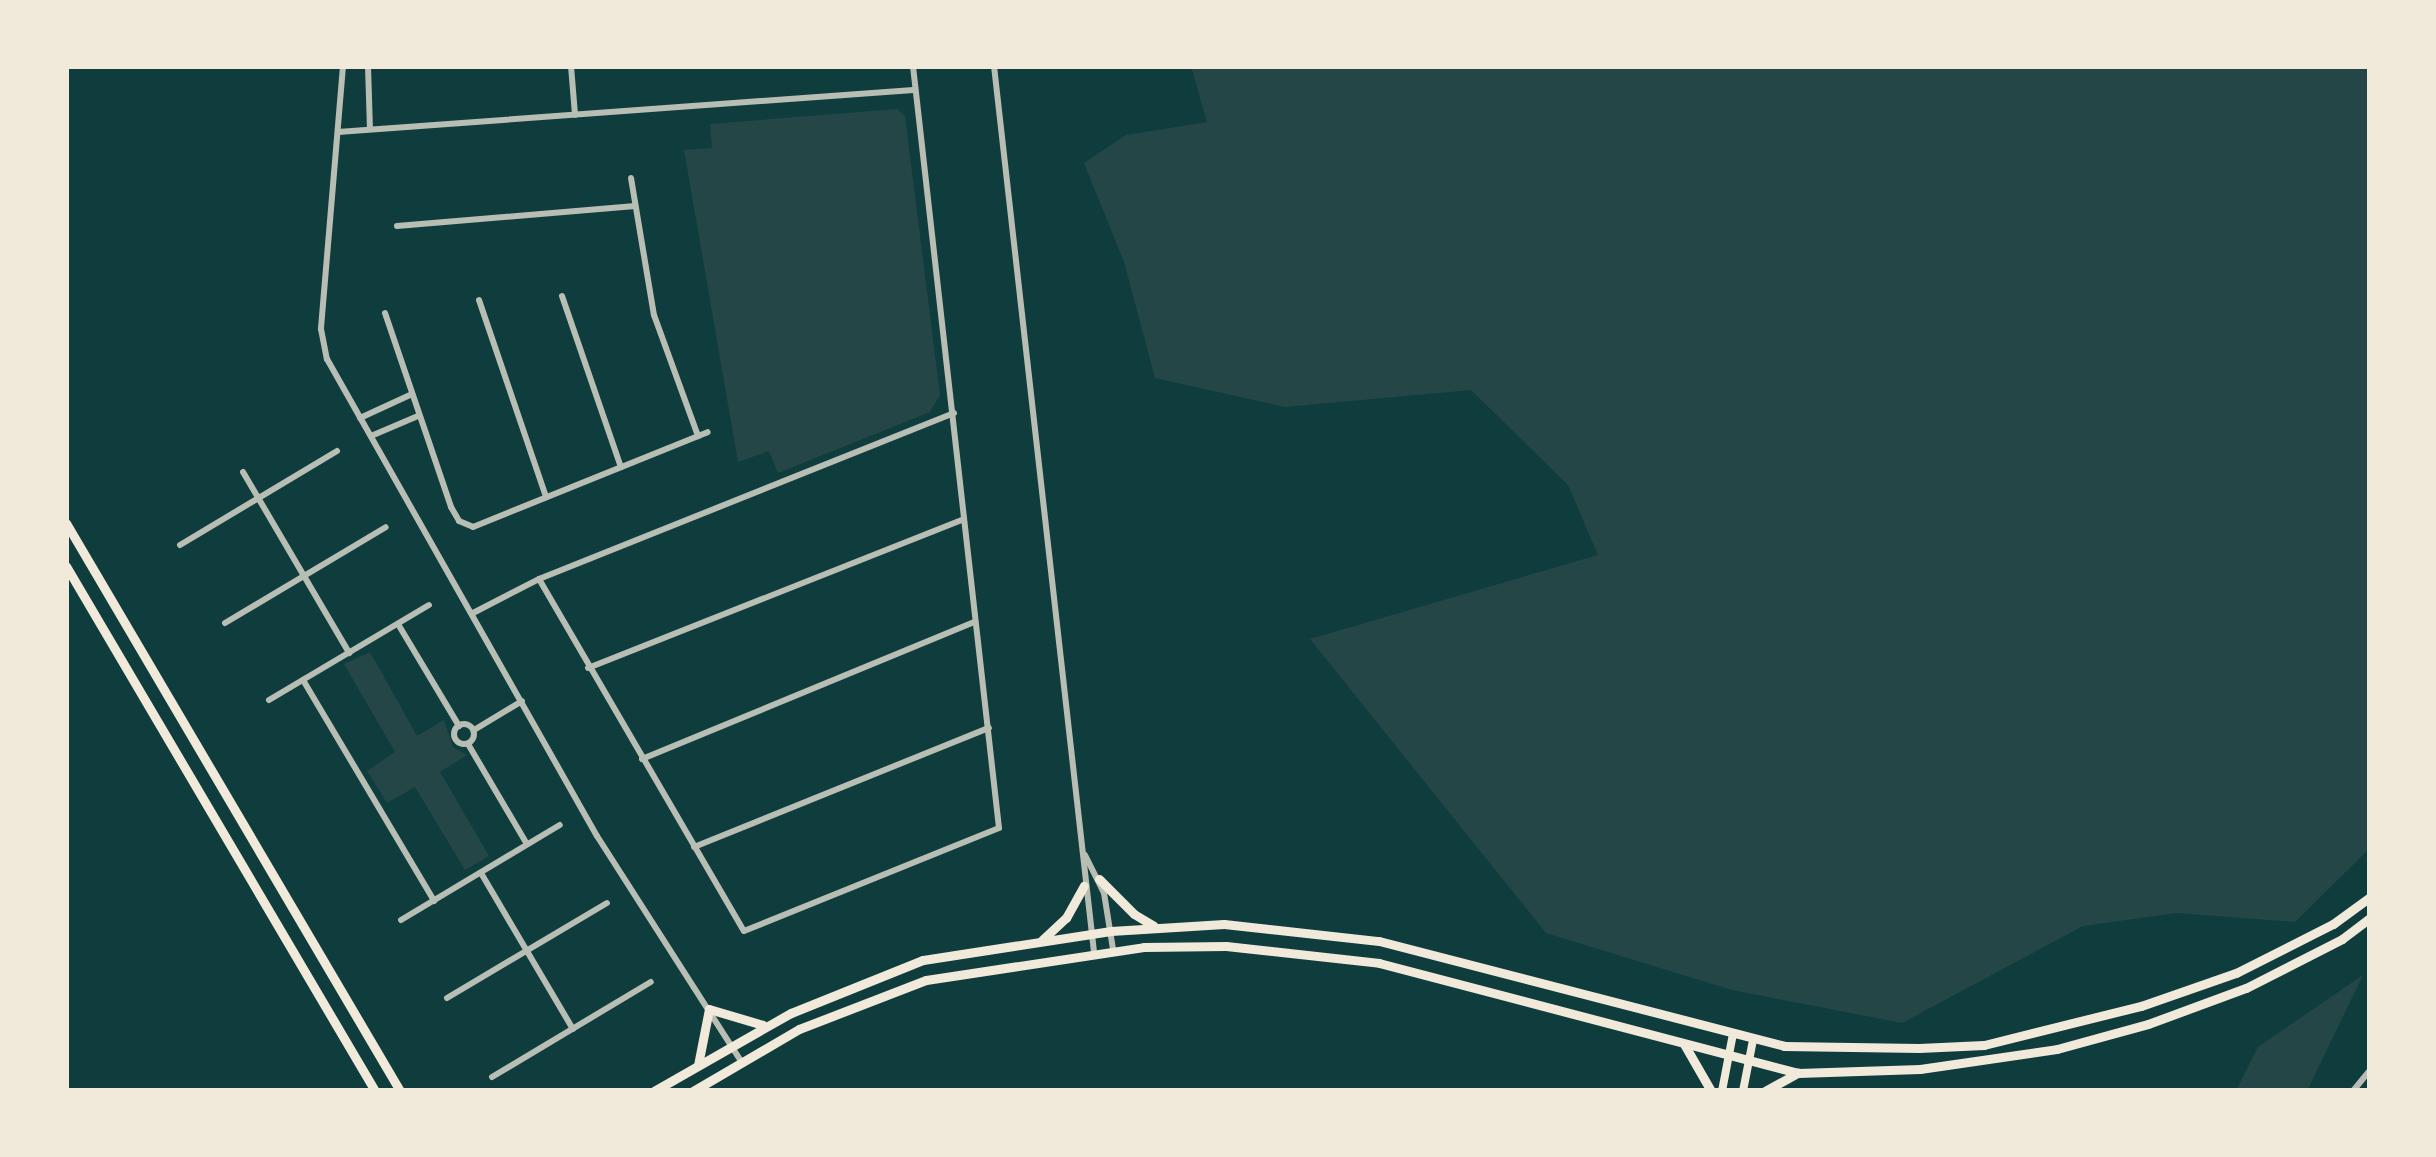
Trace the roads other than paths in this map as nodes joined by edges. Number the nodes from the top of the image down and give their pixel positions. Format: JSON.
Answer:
{"nodes":[{"id":1,"x":343,"y":66,"type":"edge"},
{"id":2,"x":368,"y":66,"type":"edge"},
{"id":3,"x":572,"y":66,"type":"edge"},
{"id":4,"x":913,"y":66,"type":"edge"},
{"id":5,"x":994,"y":66,"type":"edge"},
{"id":6,"x":913,"y":90,"type":"junction"},
{"id":7,"x":575,"y":115,"type":"junction"},
{"id":8,"x":370,"y":130,"type":"junction"},
{"id":9,"x":338,"y":132,"type":"junction"},
{"id":10,"x":631,"y":178,"type":"dead end"},
{"id":11,"x":635,"y":206,"type":"junction"},
{"id":12,"x":397,"y":226,"type":"dead end"},
{"id":13,"x":562,"y":296,"type":"dead end"},
{"id":14,"x":478,"y":300,"type":"dead end"},
{"id":15,"x":385,"y":313,"type":"dead end"},
{"id":16,"x":410,"y":395,"type":"junction"},
{"id":17,"x":954,"y":413,"type":"junction"},
{"id":18,"x":418,"y":416,"type":"junction"},
{"id":19,"x":360,"y":418,"type":"junction"},
{"id":20,"x":708,"y":432,"type":"dead end"},
{"id":21,"x":371,"y":436,"type":"junction"},
{"id":22,"x":698,"y":436,"type":"junction"},
{"id":23,"x":338,"y":451,"type":"dead end"},
{"id":24,"x":621,"y":467,"type":"junction"},
{"id":25,"x":243,"y":472,"type":"dead end"},
{"id":26,"x":546,"y":497,"type":"junction"},
{"id":27,"x":258,"y":498,"type":"junction"},
{"id":28,"x":964,"y":519,"type":"junction"},
{"id":29,"x":66,"y":523,"type":"edge"},
{"id":30,"x":386,"y":527,"type":"dead end"},
{"id":31,"x":180,"y":545,"type":"dead end"},
{"id":32,"x":66,"y":566,"type":"edge"},
{"id":33,"x":304,"y":576,"type":"junction"},
{"id":34,"x":539,"y":579,"type":"junction"},
{"id":35,"x":429,"y":605,"type":"dead end"},
{"id":36,"x":472,"y":613,"type":"junction"},
{"id":37,"x":975,"y":622,"type":"junction"},
{"id":38,"x":224,"y":623,"type":"dead end"},
{"id":39,"x":398,"y":623,"type":"junction"},
{"id":40,"x":349,"y":652,"type":"junction"},
{"id":41,"x":588,"y":668,"type":"junction"},
{"id":42,"x":303,"y":680,"type":"junction"},
{"id":43,"x":269,"y":700,"type":"dead end"},
{"id":44,"x":522,"y":701,"type":"junction"},
{"id":45,"x":459,"y":726,"type":"junction"},
{"id":46,"x":988,"y":728,"type":"junction"},
{"id":47,"x":473,"y":730,"type":"junction"},
{"id":48,"x":468,"y":744,"type":"junction"},
{"id":49,"x":642,"y":759,"type":"junction"},
{"id":50,"x":560,"y":825,"type":"dead end"},
{"id":51,"x":528,"y":844,"type":"junction"},
{"id":52,"x":694,"y":847,"type":"junction"},
{"id":53,"x":1084,"y":851,"type":"junction"},
{"id":54,"x":481,"y":873,"type":"junction"},
{"id":55,"x":1099,"y":879,"type":"junction"},
{"id":56,"x":1084,"y":886,"type":"junction"},
{"id":57,"x":2370,"y":897,"type":"edge"},
{"id":58,"x":434,"y":901,"type":"junction"},
{"id":59,"x":607,"y":903,"type":"dead end"},
{"id":60,"x":2370,"y":918,"type":"edge"},
{"id":61,"x":401,"y":920,"type":"dead end"},
{"id":62,"x":1156,"y":927,"type":"junction"},
{"id":63,"x":1111,"y":931,"type":"junction"},
{"id":64,"x":1092,"y":934,"type":"junction"},
{"id":65,"x":1042,"y":940,"type":"junction"},
{"id":66,"x":1113,"y":949,"type":"junction"},
{"id":67,"x":527,"y":951,"type":"junction"},
{"id":68,"x":1094,"y":952,"type":"junction"},
{"id":69,"x":651,"y":982,"type":"dead end"},
{"id":70,"x":447,"y":998,"type":"dead end"},
{"id":71,"x":709,"y":1009,"type":"junction"},
{"id":72,"x":771,"y":1024,"type":"junction"},
{"id":73,"x":573,"y":1029,"type":"junction"},
{"id":74,"x":1733,"y":1034,"type":"junction"},
{"id":75,"x":1753,"y":1040,"type":"junction"},
{"id":76,"x":1683,"y":1042,"type":"junction"},
{"id":77,"x":730,"y":1044,"type":"junction"},
{"id":78,"x":1984,"y":1045,"type":"junction"},
{"id":79,"x":1729,"y":1056,"type":"junction"},
{"id":80,"x":1749,"y":1061,"type":"junction"},
{"id":81,"x":1985,"y":1061,"type":"junction"},
{"id":82,"x":742,"y":1063,"type":"junction"},
{"id":83,"x":698,"y":1065,"type":"junction"},
{"id":84,"x":2370,"y":1070,"type":"edge"},
{"id":85,"x":1798,"y":1073,"type":"junction"},
{"id":86,"x":492,"y":1077,"type":"dead end"},
{"id":87,"x":375,"y":1091,"type":"edge"},
{"id":88,"x":400,"y":1091,"type":"edge"},
{"id":89,"x":654,"y":1091,"type":"edge"},
{"id":90,"x":693,"y":1091,"type":"edge"},
{"id":91,"x":1711,"y":1091,"type":"edge"},
{"id":92,"x":1722,"y":1091,"type":"edge"},
{"id":93,"x":1743,"y":1091,"type":"edge"},
{"id":94,"x":1766,"y":1091,"type":"edge"},
{"id":95,"x":2353,"y":1091,"type":"edge"}],
"edges":[{"from":1,"to":9,"type":"street"},
{"from":2,"to":8,"type":"street"},
{"from":3,"to":7,"type":"street"},
{"from":4,"to":6,"type":"street"},
{"from":5,"to":53,"type":"street"},
{"from":6,"to":7,"type":"street"},
{"from":6,"to":17,"type":"street"},
{"from":7,"to":8,"type":"street"},
{"from":8,"to":9,"type":"street"},
{"from":9,"to":19,"type":"street"},
{"from":10,"to":11,"type":"street"},
{"from":11,"to":12,"type":"street"},
{"from":11,"to":22,"type":"street"},
{"from":13,"to":24,"type":"street"},
{"from":14,"to":26,"type":"street"},
{"from":15,"to":16,"type":"street"},
{"from":16,"to":18,"type":"street"},
{"from":16,"to":19,"type":"street"},
{"from":17,"to":28,"type":"street"},
{"from":17,"to":34,"type":"street"},
{"from":18,"to":21,"type":"street"},
{"from":18,"to":26,"type":"street"},
{"from":19,"to":21,"type":"street"},
{"from":20,"to":22,"type":"street"},
{"from":21,"to":36,"type":"street"},
{"from":22,"to":24,"type":"street"},
{"from":23,"to":27,"type":"street"},
{"from":24,"to":26,"type":"street"},
{"from":25,"to":27,"type":"street"},
{"from":27,"to":31,"type":"street"},
{"from":27,"to":33,"type":"street"},
{"from":28,"to":37,"type":"street"},
{"from":28,"to":41,"type":"street"},
{"from":29,"to":88,"type":"main road"},
{"from":30,"to":33,"type":"street"},
{"from":32,"to":87,"type":"main road"},
{"from":33,"to":38,"type":"street"},
{"from":33,"to":40,"type":"street"},
{"from":34,"to":36,"type":"street"},
{"from":34,"to":41,"type":"street"},
{"from":35,"to":39,"type":"street"},
{"from":36,"to":44,"type":"street"},
{"from":37,"to":46,"type":"street"},
{"from":37,"to":49,"type":"street"},
{"from":39,"to":40,"type":"street"},
{"from":39,"to":45,"type":"street"},
{"from":40,"to":42,"type":"street"},
{"from":41,"to":49,"type":"street"},
{"from":42,"to":43,"type":"street"},
{"from":42,"to":58,"type":"street"},
{"from":44,"to":47,"type":"street"},
{"from":44,"to":71,"type":"street"},
{"from":45,"to":47,"type":"street"},
{"from":45,"to":48,"type":"street"},
{"from":46,"to":52,"type":"street"},
{"from":46,"to":52,"type":"street"},
{"from":47,"to":48,"type":"street"},
{"from":48,"to":51,"type":"street"},
{"from":49,"to":52,"type":"street"},
{"from":50,"to":51,"type":"street"},
{"from":51,"to":54,"type":"street"},
{"from":53,"to":55,"type":"street"},
{"from":53,"to":56,"type":"street"},
{"from":54,"to":58,"type":"street"},
{"from":54,"to":67,"type":"street"},
{"from":55,"to":62,"type":"main road"},
{"from":55,"to":63,"type":"street"},
{"from":56,"to":64,"type":"street"},
{"from":56,"to":65,"type":"main road"},
{"from":57,"to":78,"type":"main road"},
{"from":58,"to":61,"type":"street"},
{"from":59,"to":67,"type":"street"},
{"from":60,"to":81,"type":"main road"},
{"from":62,"to":63,"type":"main road"},
{"from":62,"to":74,"type":"main road"},
{"from":63,"to":64,"type":"main road"},
{"from":63,"to":66,"type":"street"},
{"from":64,"to":65,"type":"main road"},
{"from":64,"to":68,"type":"street"},
{"from":65,"to":72,"type":"main road"},
{"from":66,"to":68,"type":"main road"},
{"from":66,"to":76,"type":"main road"},
{"from":67,"to":70,"type":"street"},
{"from":67,"to":73,"type":"street"},
{"from":68,"to":82,"type":"main road"},
{"from":69,"to":73,"type":"street"},
{"from":71,"to":72,"type":"main road"},
{"from":71,"to":77,"type":"street"},
{"from":71,"to":83,"type":"main road"},
{"from":72,"to":77,"type":"main road"},
{"from":73,"to":86,"type":"street"},
{"from":74,"to":75,"type":"main road"},
{"from":74,"to":79,"type":"main road"},
{"from":75,"to":78,"type":"main road"},
{"from":75,"to":80,"type":"main road"},
{"from":76,"to":79,"type":"main road"},
{"from":76,"to":91,"type":"main road"},
{"from":77,"to":82,"type":"street"},
{"from":77,"to":83,"type":"main road"},
{"from":78,"to":81,"type":"main road"},
{"from":79,"to":80,"type":"main road"},
{"from":79,"to":92,"type":"main road"},
{"from":80,"to":85,"type":"main road"},
{"from":80,"to":93,"type":"main road"},
{"from":81,"to":85,"type":"main road"},
{"from":82,"to":90,"type":"main road"},
{"from":83,"to":89,"type":"main road"},
{"from":84,"to":95,"type":"street"},
{"from":85,"to":94,"type":"main road"}]}
